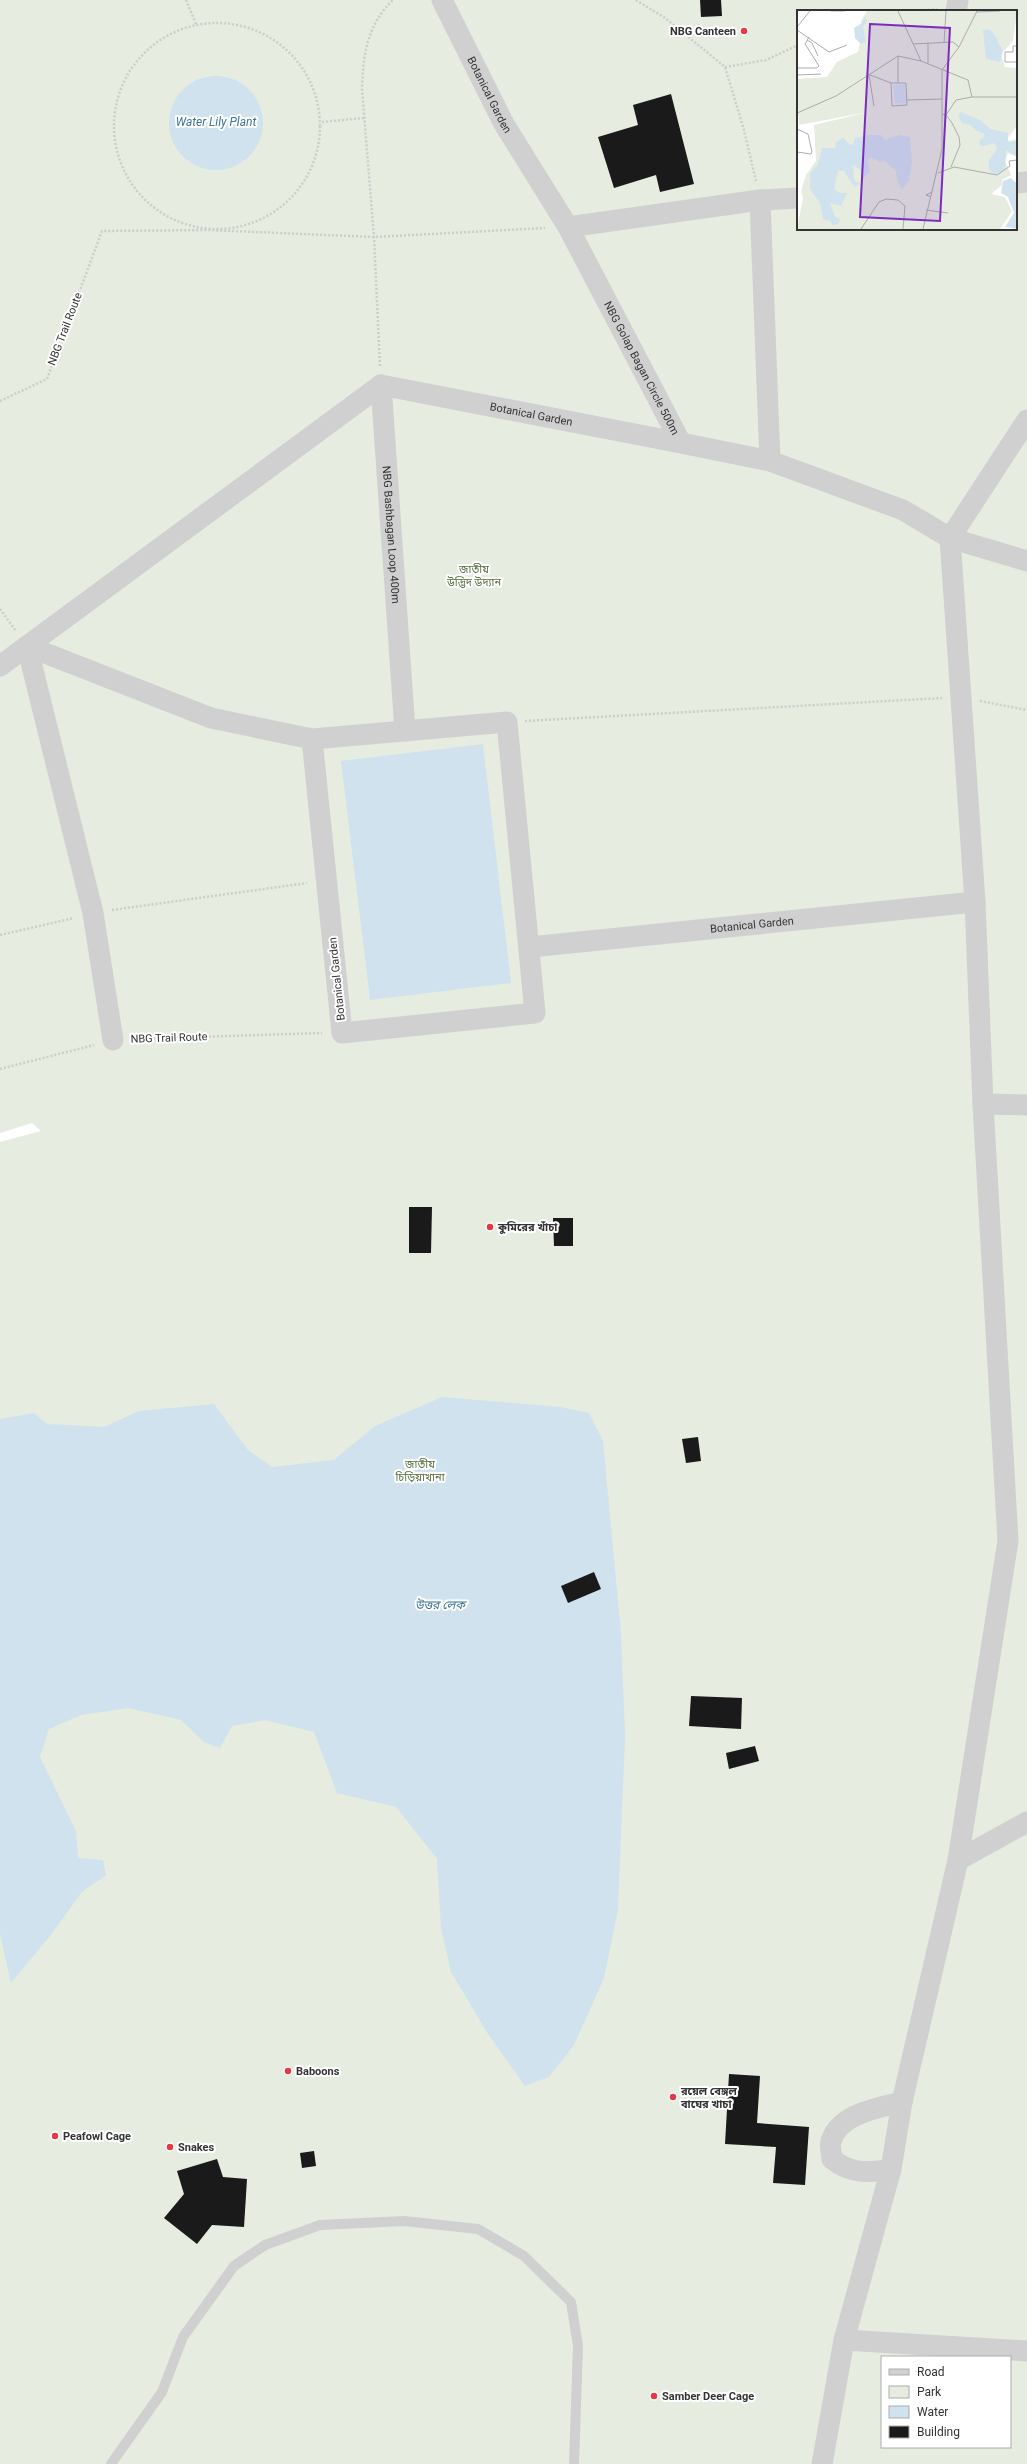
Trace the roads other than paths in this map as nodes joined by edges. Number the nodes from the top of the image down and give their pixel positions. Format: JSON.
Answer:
{"nodes":[{"id":1,"x":442,"y":0,"type":"edge"},
{"id":2,"x":958,"y":0,"type":"edge"},
{"id":3,"x":956,"y":10,"type":"edge"},
{"id":4,"x":1027,"y":182,"type":"edge"},
{"id":5,"x":1017,"y":183,"type":"edge"},
{"id":6,"x":797,"y":198,"type":"edge"},
{"id":7,"x":760,"y":200,"type":"junction"},
{"id":8,"x":568,"y":227,"type":"junction"},
{"id":9,"x":381,"y":385,"type":"junction"},
{"id":10,"x":1027,"y":420,"type":"edge"},
{"id":11,"x":681,"y":443,"type":"junction"},
{"id":12,"x":770,"y":461,"type":"junction"},
{"id":13,"x":950,"y":538,"type":"junction"},
{"id":14,"x":1027,"y":561,"type":"edge"},
{"id":15,"x":27,"y":646,"type":"junction"},
{"id":16,"x":0,"y":666,"type":"edge"},
{"id":17,"x":405,"y":731,"type":"junction"},
{"id":18,"x":312,"y":739,"type":"junction"},
{"id":19,"x":975,"y":902,"type":"junction"},
{"id":20,"x":530,"y":947,"type":"junction"},
{"id":21,"x":113,"y":1040,"type":"road end"},
{"id":22,"x":983,"y":1104,"type":"junction"},
{"id":23,"x":1027,"y":1105,"type":"edge"},
{"id":24,"x":1027,"y":1822,"type":"edge"},
{"id":25,"x":958,"y":1860,"type":"junction"},
{"id":26,"x":902,"y":2102,"type":"junction"},
{"id":27,"x":891,"y":2169,"type":"junction"},
{"id":28,"x":844,"y":2340,"type":"junction"},
{"id":29,"x":1027,"y":2351,"type":"edge"},
{"id":30,"x":111,"y":2464,"type":"edge"},
{"id":31,"x":574,"y":2464,"type":"edge"},
{"id":32,"x":822,"y":2464,"type":"edge"}],
"edges":[{"from":1,"to":8,"type":"street","name":"Botanical Garden"},
{"from":2,"to":3,"type":"street"},
{"from":4,"to":5,"type":"street"},
{"from":6,"to":7,"type":"street"},
{"from":7,"to":8,"type":"street"},
{"from":7,"to":12,"type":"street"},
{"from":8,"to":11,"type":"street","name":"NBG Golap Bagan Circle 500m"},
{"from":9,"to":11,"type":"street","name":"Botanical Garden"},
{"from":9,"to":15,"type":"street"},
{"from":9,"to":17,"type":"street","name":"NBG Bashbagan Loop 400m"},
{"from":10,"to":13,"type":"street"},
{"from":11,"to":12,"type":"street","name":"NBG Golap Bagan Circle 500m"},
{"from":12,"to":13,"type":"street","name":"NBG Golap Bagan Circle 500m"},
{"from":13,"to":14,"type":"street","name":"NBG Golap Bagan Circle 500m"},
{"from":13,"to":19,"type":"street"},
{"from":15,"to":16,"type":"street"},
{"from":15,"to":18,"type":"street"},
{"from":15,"to":21,"type":"street"},
{"from":17,"to":18,"type":"street"},
{"from":17,"to":20,"type":"street","name":"Botanical Garden"},
{"from":18,"to":20,"type":"street","name":"Botanical Garden"},
{"from":19,"to":20,"type":"street","name":"Botanical Garden"},
{"from":19,"to":22,"type":"street"},
{"from":22,"to":23,"type":"street"},
{"from":22,"to":25,"type":"street"},
{"from":24,"to":25,"type":"street"},
{"from":25,"to":26,"type":"street"},
{"from":26,"to":27,"type":"street"},
{"from":26,"to":27,"type":"street"},
{"from":27,"to":28,"type":"street"},
{"from":28,"to":29,"type":"street"},
{"from":28,"to":32,"type":"street"},
{"from":30,"to":31,"type":"lane"}]}
